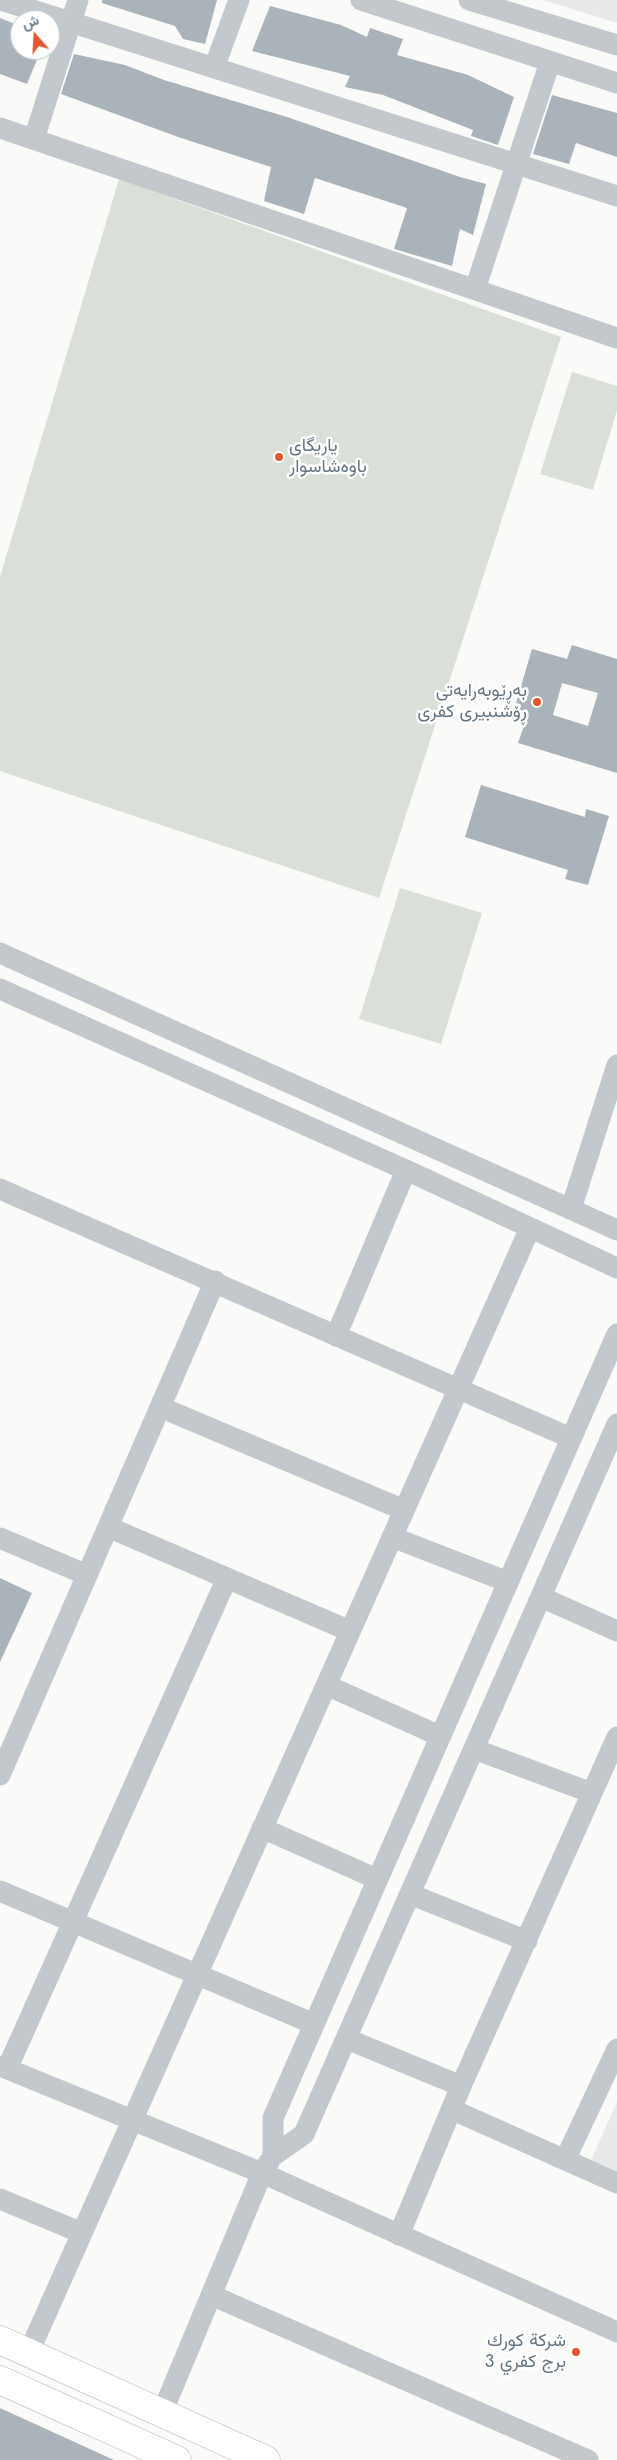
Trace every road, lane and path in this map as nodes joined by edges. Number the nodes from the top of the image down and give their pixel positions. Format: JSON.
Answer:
{"nodes":[{"id":1,"x":1,"y":0,"type":"edge"},
{"id":2,"x":78,"y":0,"type":"edge"},
{"id":3,"x":239,"y":0,"type":"edge"},
{"id":4,"x":361,"y":0,"type":"edge"},
{"id":5,"x":469,"y":0,"type":"edge"},
{"id":6,"x":71,"y":22,"type":"junction"},
{"id":7,"x":617,"y":45,"type":"edge"},
{"id":8,"x":550,"y":62,"type":"junction"},
{"id":9,"x":214,"y":68,"type":"junction"},
{"id":10,"x":617,"y":83,"type":"edge"},
{"id":11,"x":0,"y":128,"type":"edge"},
{"id":12,"x":34,"y":139,"type":"junction"},
{"id":13,"x":516,"y":164,"type":"junction"},
{"id":14,"x":617,"y":196,"type":"edge"},
{"id":15,"x":475,"y":288,"type":"junction"},
{"id":16,"x":617,"y":338,"type":"edge"},
{"id":17,"x":0,"y":953,"type":"edge"},
{"id":18,"x":0,"y":989,"type":"edge"},
{"id":19,"x":615,"y":1076,"type":"edge"},
{"id":20,"x":406,"y":1170,"type":"junction"},
{"id":21,"x":495,"y":1175,"type":"junction"},
{"id":22,"x":0,"y":1189,"type":"edge"},
{"id":23,"x":481,"y":1204,"type":"junction"},
{"id":24,"x":571,"y":1209,"type":"junction"},
{"id":25,"x":530,"y":1228,"type":"junction"},
{"id":26,"x":617,"y":1230,"type":"edge"},
{"id":27,"x":617,"y":1268,"type":"edge"},
{"id":28,"x":215,"y":1281,"type":"junction"},
{"id":29,"x":617,"y":1334,"type":"edge"},
{"id":30,"x":336,"y":1336,"type":"junction"},
{"id":31,"x":458,"y":1389,"type":"junction"},
{"id":32,"x":160,"y":1407,"type":"junction"},
{"id":33,"x":617,"y":1424,"type":"edge"},
{"id":34,"x":571,"y":1438,"type":"junction"},
{"id":35,"x":611,"y":1453,"type":"edge"},
{"id":36,"x":404,"y":1510,"type":"junction"},
{"id":37,"x":108,"y":1527,"type":"junction"},
{"id":38,"x":392,"y":1537,"type":"junction"},
{"id":39,"x":0,"y":1538,"type":"edge"},
{"id":40,"x":87,"y":1576,"type":"junction"},
{"id":41,"x":227,"y":1578,"type":"junction"},
{"id":42,"x":508,"y":1582,"type":"junction"},
{"id":43,"x":541,"y":1597,"type":"junction"},
{"id":44,"x":350,"y":1631,"type":"junction"},
{"id":45,"x":617,"y":1631,"type":"edge"},
{"id":46,"x":326,"y":1685,"type":"junction"},
{"id":47,"x":440,"y":1736,"type":"junction"},
{"id":48,"x":617,"y":1737,"type":"edge"},
{"id":49,"x":7,"y":1741,"type":"edge"},
{"id":50,"x":474,"y":1749,"type":"junction"},
{"id":51,"x":0,"y":1775,"type":"edge"},
{"id":52,"x":592,"y":1793,"type":"junction"},
{"id":53,"x":262,"y":1828,"type":"junction"},
{"id":54,"x":377,"y":1880,"type":"junction"},
{"id":55,"x":0,"y":1891,"type":"edge"},
{"id":56,"x":410,"y":1894,"type":"junction"},
{"id":57,"x":72,"y":1922,"type":"junction"},
{"id":58,"x":527,"y":1941,"type":"junction"},
{"id":59,"x":197,"y":1975,"type":"junction"},
{"id":60,"x":314,"y":2024,"type":"junction"},
{"id":61,"x":347,"y":2039,"type":"junction"},
{"id":62,"x":617,"y":2050,"type":"edge"},
{"id":63,"x":3,"y":2068,"type":"edge"},
{"id":64,"x":462,"y":2086,"type":"junction"},
{"id":65,"x":453,"y":2110,"type":"junction"},
{"id":66,"x":132,"y":2120,"type":"junction"},
{"id":67,"x":566,"y":2160,"type":"junction"},
{"id":68,"x":268,"y":2164,"type":"junction"},
{"id":69,"x":617,"y":2183,"type":"edge"},
{"id":70,"x":0,"y":2199,"type":"edge"},
{"id":71,"x":82,"y":2233,"type":"junction"},
{"id":72,"x":399,"y":2235,"type":"junction"},
{"id":73,"x":212,"y":2295,"type":"junction"},
{"id":74,"x":617,"y":2332,"type":"edge"},
{"id":75,"x":0,"y":2340,"type":"edge"},
{"id":76,"x":29,"y":2352,"type":"junction"},
{"id":77,"x":0,"y":2380,"type":"edge"},
{"id":78,"x":162,"y":2413,"type":"junction"},
{"id":79,"x":177,"y":2460,"type":"edge"},
{"id":80,"x":266,"y":2460,"type":"edge"},
{"id":81,"x":588,"y":2460,"type":"edge"}],
"edges":[{"from":1,"to":6,"type":"street"},
{"from":2,"to":6,"type":"street"},
{"from":3,"to":9,"type":"street"},
{"from":4,"to":8,"type":"street"},
{"from":5,"to":7,"type":"street"},
{"from":6,"to":9,"type":"street"},
{"from":6,"to":12,"type":"street"},
{"from":8,"to":10,"type":"street"},
{"from":8,"to":13,"type":"street"},
{"from":9,"to":13,"type":"street"},
{"from":11,"to":12,"type":"street"},
{"from":12,"to":15,"type":"street"},
{"from":13,"to":14,"type":"street"},
{"from":13,"to":15,"type":"street"},
{"from":15,"to":16,"type":"street"},
{"from":17,"to":21,"type":"street"},
{"from":18,"to":20,"type":"street"},
{"from":19,"to":24,"type":"street"},
{"from":20,"to":23,"type":"street"},
{"from":20,"to":30,"type":"street"},
{"from":21,"to":23,"type":"street"},
{"from":21,"to":24,"type":"street"},
{"from":22,"to":28,"type":"street"},
{"from":23,"to":25,"type":"street"},
{"from":24,"to":26,"type":"street"},
{"from":25,"to":27,"type":"street"},
{"from":25,"to":31,"type":"street"},
{"from":28,"to":30,"type":"street"},
{"from":28,"to":32,"type":"street"},
{"from":29,"to":34,"type":"street"},
{"from":30,"to":31,"type":"street"},
{"from":31,"to":34,"type":"street"},
{"from":31,"to":36,"type":"street"},
{"from":32,"to":36,"type":"street"},
{"from":32,"to":37,"type":"street"},
{"from":33,"to":35,"type":"street"},
{"from":34,"to":42,"type":"street"},
{"from":35,"to":43,"type":"street"},
{"from":36,"to":38,"type":"street"},
{"from":37,"to":40,"type":"street"},
{"from":37,"to":41,"type":"street"},
{"from":38,"to":42,"type":"street"},
{"from":38,"to":44,"type":"street"},
{"from":39,"to":40,"type":"street"},
{"from":40,"to":49,"type":"street"},
{"from":41,"to":44,"type":"street"},
{"from":41,"to":57,"type":"street"},
{"from":42,"to":47,"type":"street"},
{"from":43,"to":45,"type":"street"},
{"from":43,"to":50,"type":"street"},
{"from":44,"to":46,"type":"street"},
{"from":46,"to":47,"type":"street"},
{"from":46,"to":53,"type":"street"},
{"from":47,"to":54,"type":"street"},
{"from":48,"to":52,"type":"street"},
{"from":49,"to":51,"type":"street"},
{"from":50,"to":52,"type":"street"},
{"from":50,"to":56,"type":"street"},
{"from":52,"to":58,"type":"street"},
{"from":53,"to":54,"type":"street"},
{"from":53,"to":59,"type":"street"},
{"from":54,"to":60,"type":"street"},
{"from":55,"to":57,"type":"street"},
{"from":56,"to":58,"type":"street"},
{"from":56,"to":61,"type":"street"},
{"from":57,"to":59,"type":"street"},
{"from":57,"to":63,"type":"street"},
{"from":58,"to":64,"type":"street"},
{"from":59,"to":60,"type":"street"},
{"from":59,"to":66,"type":"street"},
{"from":60,"to":68,"type":"street"},
{"from":61,"to":64,"type":"street"},
{"from":61,"to":68,"type":"street"},
{"from":62,"to":67,"type":"street"},
{"from":63,"to":66,"type":"street"},
{"from":64,"to":65,"type":"street"},
{"from":65,"to":67,"type":"street"},
{"from":65,"to":72,"type":"street"},
{"from":66,"to":68,"type":"street"},
{"from":66,"to":71,"type":"street"},
{"from":67,"to":69,"type":"street"},
{"from":68,"to":72,"type":"street"},
{"from":68,"to":73,"type":"street"},
{"from":70,"to":71,"type":"street"},
{"from":71,"to":76,"type":"street"},
{"from":72,"to":74,"type":"street"},
{"from":73,"to":78,"type":"street"},
{"from":73,"to":81,"type":"street"},
{"from":75,"to":76,"type":"main road"},
{"from":76,"to":78,"type":"main road"},
{"from":77,"to":79,"type":"main road"},
{"from":78,"to":80,"type":"main road"}]}
